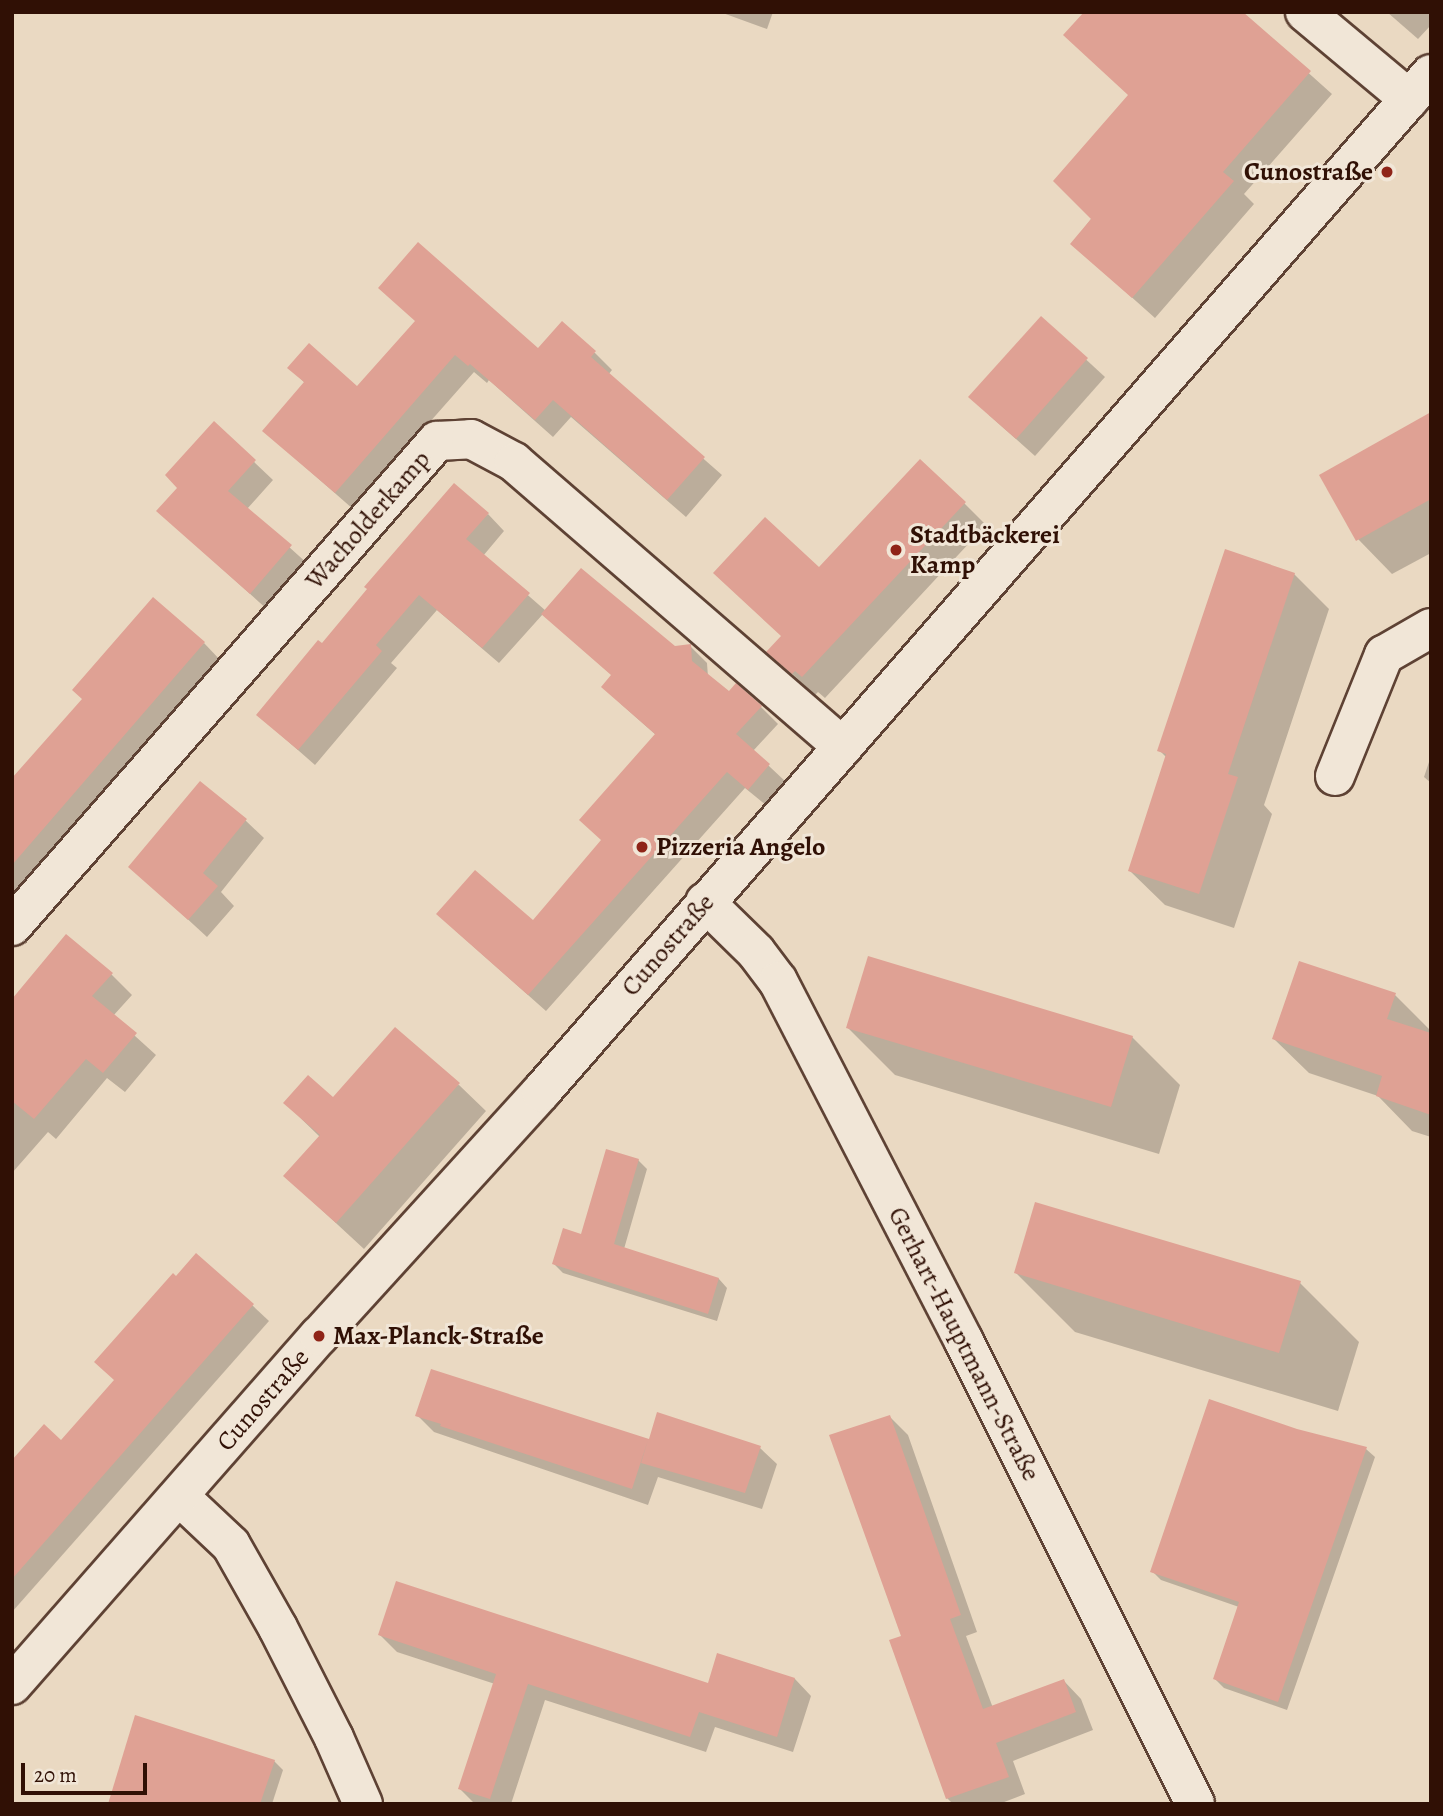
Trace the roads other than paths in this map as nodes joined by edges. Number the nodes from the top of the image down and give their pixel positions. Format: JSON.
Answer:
{"nodes":[{"id":1,"x":1305,"y":12,"type":"edge"},
{"id":2,"x":1420,"y":86,"type":"edge"},
{"id":3,"x":1431,"y":628,"type":"edge"},
{"id":4,"x":842,"y":747,"type":"junction"},
{"id":5,"x":1335,"y":776,"type":"dead end"},
{"id":6,"x":705,"y":902,"type":"junction"},
{"id":7,"x":12,"y":926,"type":"edge"},
{"id":8,"x":179,"y":1496,"type":"junction"},
{"id":9,"x":12,"y":1685,"type":"edge"},
{"id":10,"x":363,"y":1804,"type":"edge"},
{"id":11,"x":1195,"y":1804,"type":"edge"}],
"edges":[{"from":1,"to":2,"type":"street"},
{"from":2,"to":4,"type":"street","name":"Cunostraße"},
{"from":3,"to":5,"type":"street"},
{"from":4,"to":6,"type":"street","name":"Cunostraße"},
{"from":4,"to":7,"type":"street","name":"Wacholderkamp"},
{"from":6,"to":8,"type":"street","name":"Cunostraße"},
{"from":6,"to":11,"type":"street","name":"Gerhart-Hauptmann-Straße"},
{"from":8,"to":9,"type":"street","name":"Cunostraße"},
{"from":8,"to":10,"type":"street"}]}
